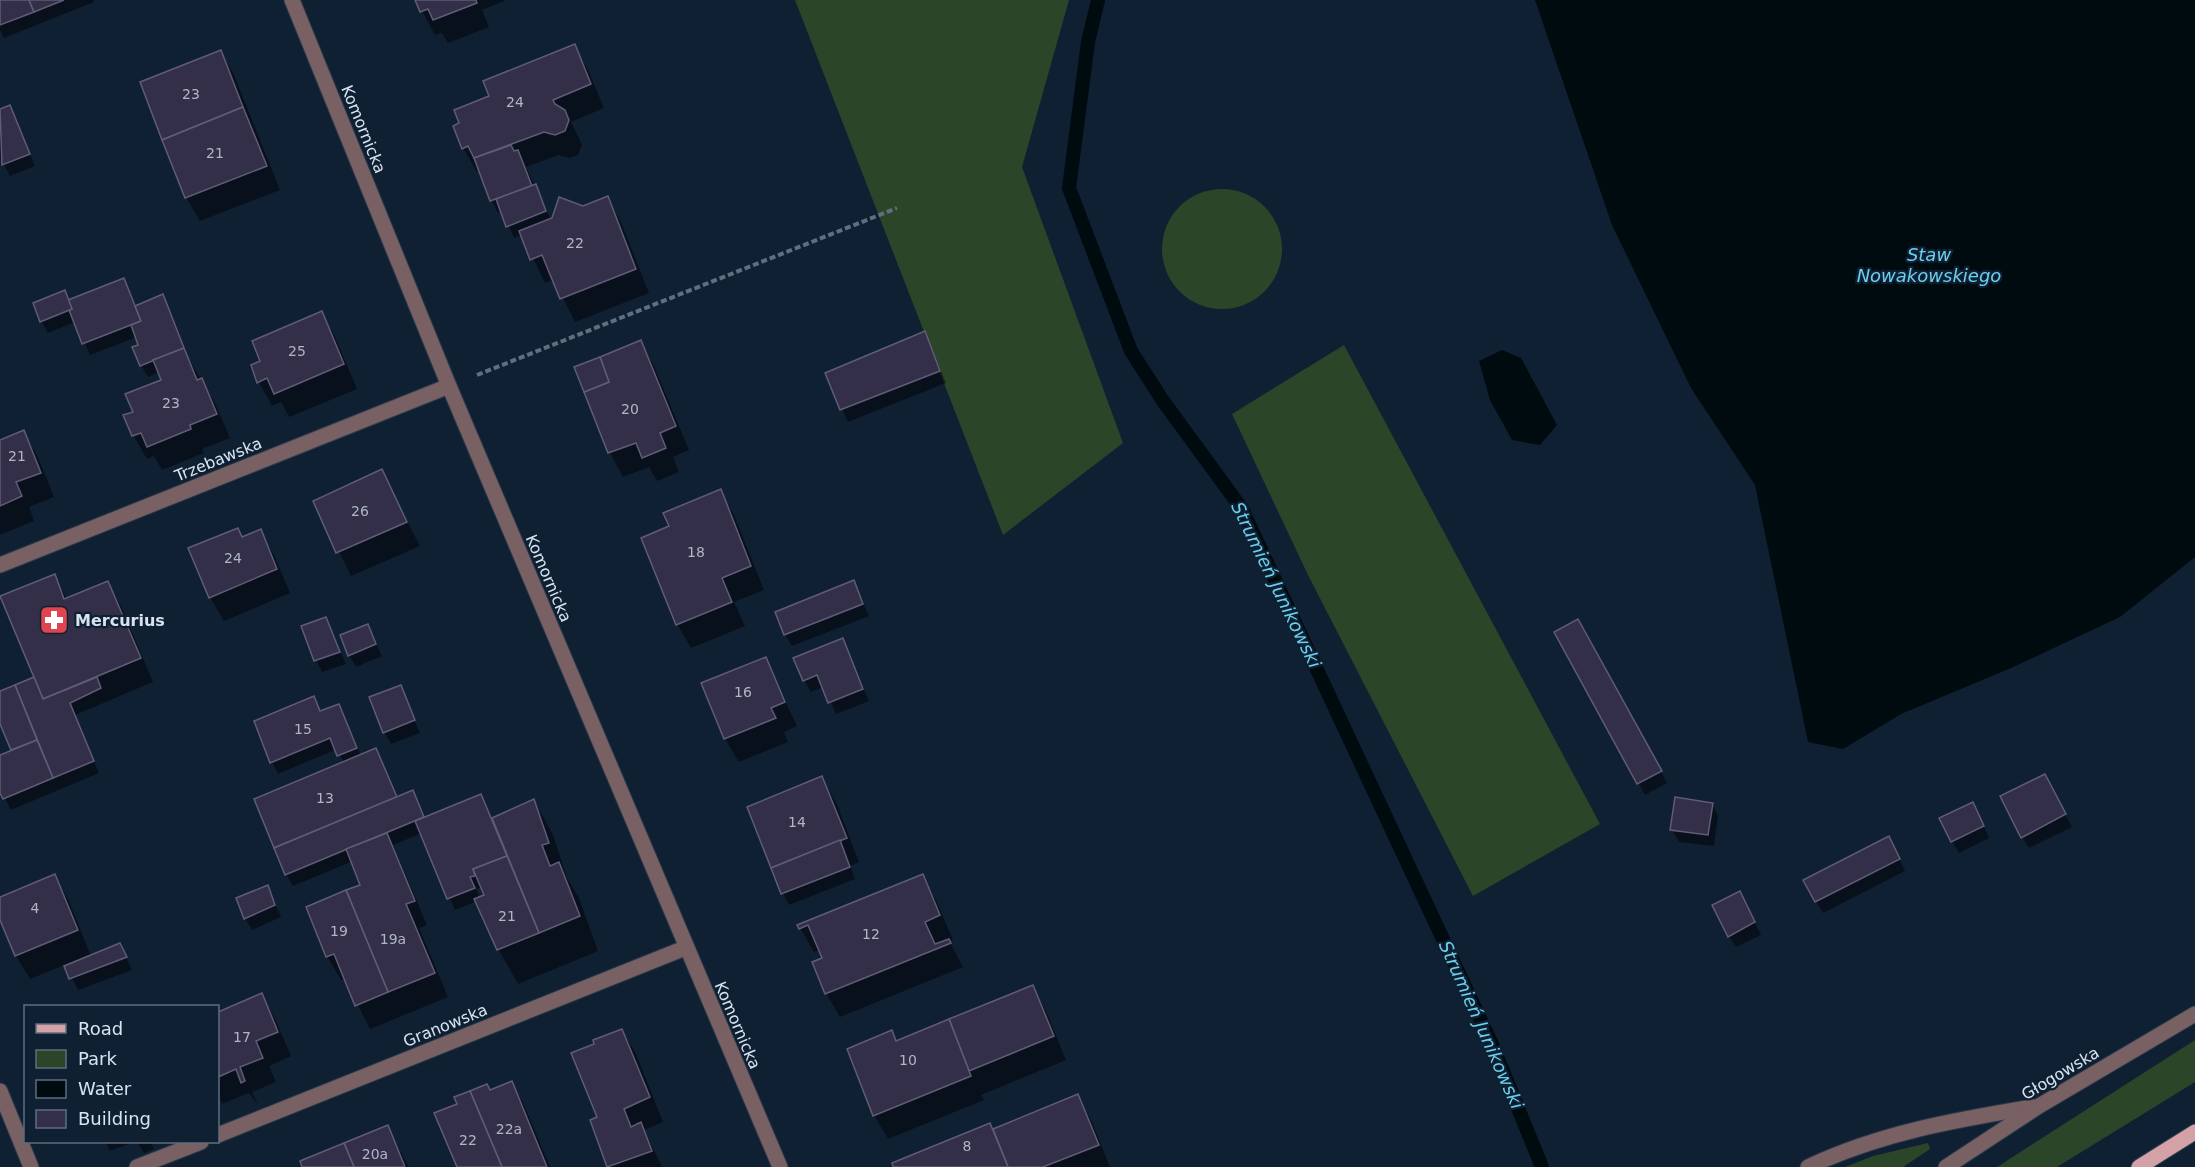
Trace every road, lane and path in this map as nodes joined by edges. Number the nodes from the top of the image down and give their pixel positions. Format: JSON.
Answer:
{"nodes":[{"id":1,"x":292,"y":0,"type":"edge"},
{"id":2,"x":897,"y":208,"type":"dead end"},
{"id":3,"x":449,"y":386,"type":"junction"},
{"id":4,"x":0,"y":565,"type":"edge"},
{"id":5,"x":685,"y":948,"type":"junction"},
{"id":6,"x":2195,"y":1014,"type":"edge"},
{"id":7,"x":0,"y":1091,"type":"edge"},
{"id":8,"x":2040,"y":1106,"type":"junction"},
{"id":9,"x":2195,"y":1132,"type":"edge"},
{"id":10,"x":219,"y":1135,"type":"edge"},
{"id":11,"x":199,"y":1143,"type":"edge"},
{"id":12,"x":31,"y":1167,"type":"edge"},
{"id":13,"x":139,"y":1167,"type":"edge"},
{"id":14,"x":780,"y":1167,"type":"edge"},
{"id":15,"x":1808,"y":1167,"type":"edge"},
{"id":16,"x":1946,"y":1167,"type":"edge"},
{"id":17,"x":2139,"y":1167,"type":"edge"}],
"edges":[{"from":1,"to":3,"type":"street","name":"Komornicka"},
{"from":2,"to":3,"type":"path"},
{"from":3,"to":4,"type":"street","name":"Trzebawska"},
{"from":3,"to":5,"type":"street","name":"Komornicka"},
{"from":5,"to":10,"type":"street","name":"Granowska"},
{"from":5,"to":14,"type":"street","name":"Komornicka"},
{"from":6,"to":8,"type":"street","name":"Głogowska"},
{"from":7,"to":12,"type":"street"},
{"from":8,"to":15,"type":"street"},
{"from":8,"to":16,"type":"street","name":"Głogowska"},
{"from":9,"to":17,"type":"main road"},
{"from":11,"to":13,"type":"street"}]}
